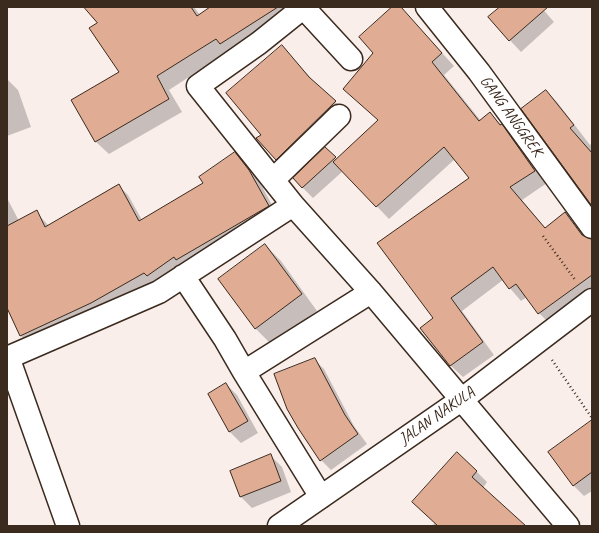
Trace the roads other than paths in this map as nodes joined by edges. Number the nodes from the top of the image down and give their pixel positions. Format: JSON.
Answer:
{"nodes":[{"id":1,"x":304,"y":7,"type":"edge"},
{"id":2,"x":428,"y":7,"type":"edge"},
{"id":3,"x":351,"y":60,"type":"dead end"},
{"id":4,"x":339,"y":116,"type":"dead end"},
{"id":5,"x":273,"y":180,"type":"junction"},
{"id":6,"x":293,"y":205,"type":"junction"},
{"id":7,"x":592,"y":227,"type":"edge"},
{"id":8,"x":183,"y":276,"type":"junction"},
{"id":9,"x":371,"y":292,"type":"junction"},
{"id":10,"x":591,"y":301,"type":"edge"},
{"id":11,"x":8,"y":358,"type":"edge"},
{"id":12,"x":244,"y":372,"type":"junction"},
{"id":13,"x":461,"y":400,"type":"junction"},
{"id":14,"x":321,"y":497,"type":"junction"},
{"id":15,"x":68,"y":526,"type":"edge"},
{"id":16,"x":279,"y":526,"type":"edge"},
{"id":17,"x":568,"y":526,"type":"edge"}],
"edges":[{"from":1,"to":3,"type":"street"},
{"from":1,"to":5,"type":"street"},
{"from":2,"to":7,"type":"street","name":"GANG ANGGREK"},
{"from":4,"to":5,"type":"street"},
{"from":5,"to":6,"type":"street"},
{"from":6,"to":8,"type":"street"},
{"from":6,"to":9,"type":"street"},
{"from":8,"to":11,"type":"street"},
{"from":8,"to":12,"type":"street"},
{"from":9,"to":12,"type":"street"},
{"from":9,"to":13,"type":"street"},
{"from":10,"to":13,"type":"street","name":"JALAN NAKULA"},
{"from":11,"to":15,"type":"street"},
{"from":12,"to":14,"type":"street"},
{"from":13,"to":14,"type":"street","name":"JALAN NAKULA"},
{"from":13,"to":17,"type":"street"},
{"from":14,"to":16,"type":"street","name":"JALAN NAKULA"}]}
